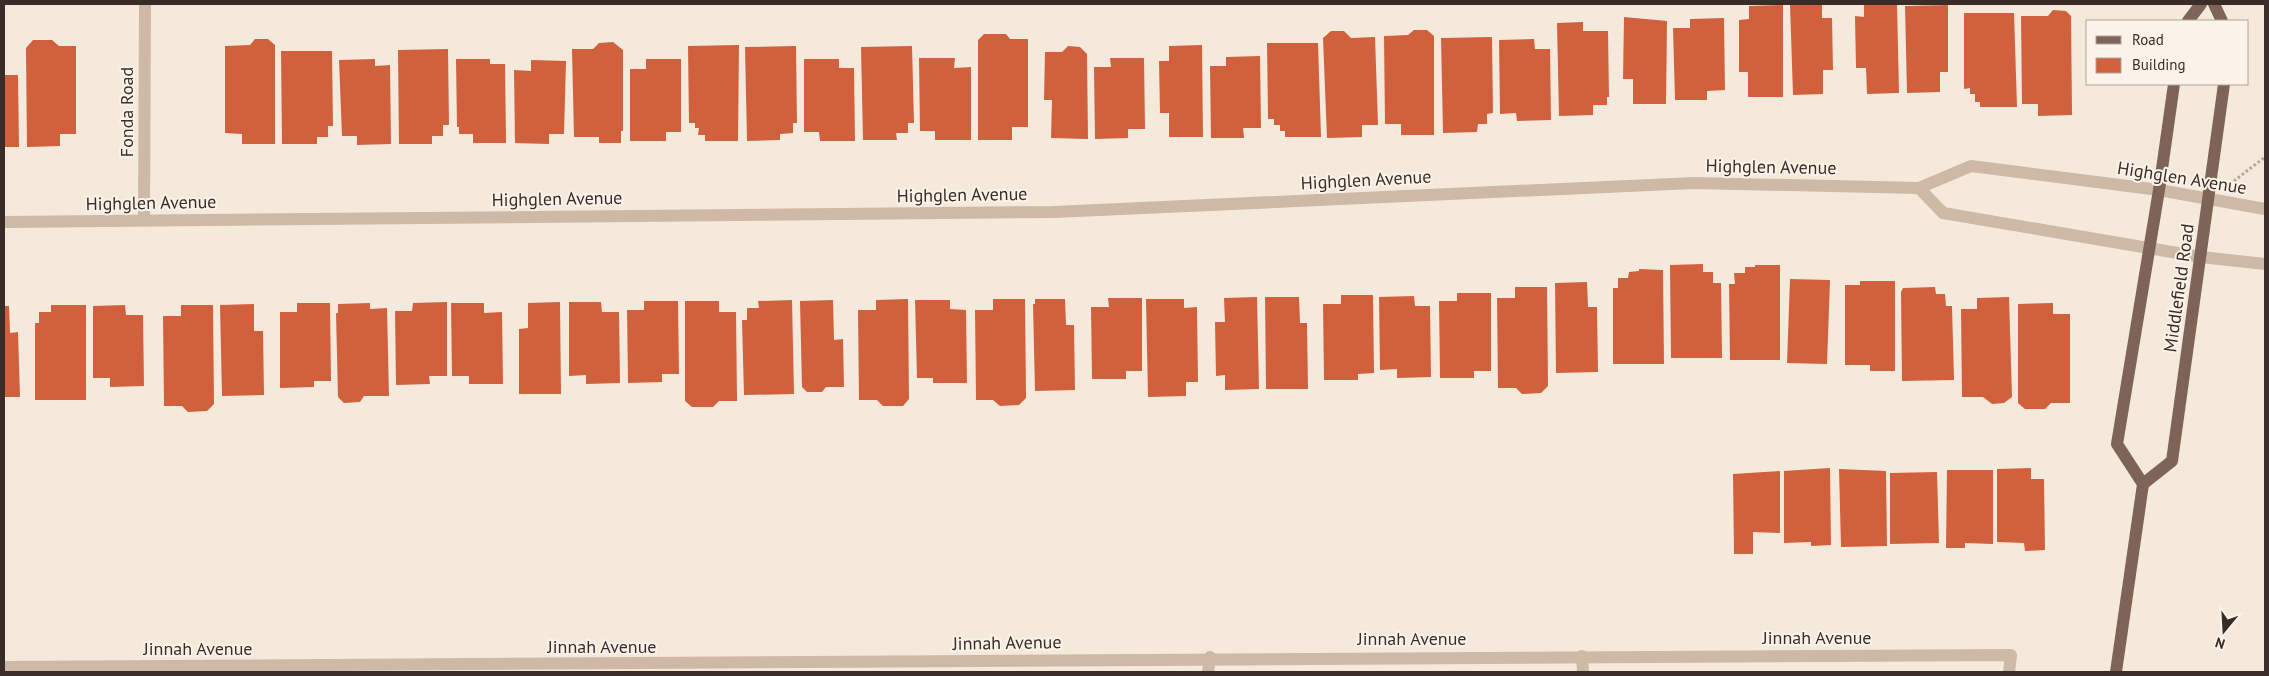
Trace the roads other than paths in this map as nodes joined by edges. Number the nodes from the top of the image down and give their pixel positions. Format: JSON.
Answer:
{"nodes":[{"id":1,"x":145,"y":4,"type":"edge"},
{"id":2,"x":2202,"y":4,"type":"edge"},
{"id":3,"x":2214,"y":4,"type":"edge"},
{"id":4,"x":2189,"y":20,"type":"edge"},
{"id":5,"x":2222,"y":20,"type":"edge"},
{"id":6,"x":2174,"y":85,"type":"edge"},
{"id":7,"x":2224,"y":85,"type":"edge"},
{"id":8,"x":1919,"y":188,"type":"junction"},
{"id":9,"x":2159,"y":190,"type":"junction"},
{"id":10,"x":2209,"y":199,"type":"junction"},
{"id":11,"x":2265,"y":209,"type":"edge"},
{"id":12,"x":144,"y":220,"type":"junction"},
{"id":13,"x":4,"y":222,"type":"edge"},
{"id":14,"x":2149,"y":248,"type":"junction"},
{"id":15,"x":2201,"y":256,"type":"junction"},
{"id":16,"x":2265,"y":264,"type":"edge"},
{"id":17,"x":2143,"y":484,"type":"junction"},
{"id":18,"x":1582,"y":656,"type":"junction"},
{"id":19,"x":1210,"y":658,"type":"junction"},
{"id":20,"x":4,"y":667,"type":"edge"},
{"id":21,"x":806,"y":668,"type":"edge"},
{"id":22,"x":26,"y":669,"type":"edge"},
{"id":23,"x":406,"y":669,"type":"edge"},
{"id":24,"x":1208,"y":672,"type":"edge"},
{"id":25,"x":1583,"y":672,"type":"edge"},
{"id":26,"x":2009,"y":672,"type":"edge"},
{"id":27,"x":2116,"y":672,"type":"edge"}],
"edges":[{"from":1,"to":12,"type":"street","name":"Fonda Road"},
{"from":2,"to":4,"type":"main road"},
{"from":3,"to":5,"type":"main road"},
{"from":6,"to":9,"type":"main road","name":"Middlefield Road"},
{"from":7,"to":10,"type":"main road","name":"Middlefield Road"},
{"from":8,"to":9,"type":"street","name":"Highglen Avenue"},
{"from":8,"to":12,"type":"street","name":"Highglen Avenue"},
{"from":8,"to":14,"type":"street"},
{"from":9,"to":10,"type":"street","name":"Highglen Avenue"},
{"from":9,"to":14,"type":"main road","name":"Middlefield Road"},
{"from":10,"to":11,"type":"street","name":"Highglen Avenue"},
{"from":10,"to":15,"type":"main road","name":"Middlefield Road"},
{"from":12,"to":13,"type":"street","name":"Highglen Avenue"},
{"from":14,"to":15,"type":"street"},
{"from":14,"to":17,"type":"main road","name":"Middlefield Road"},
{"from":15,"to":16,"type":"street"},
{"from":15,"to":17,"type":"main road","name":"Middlefield Road"},
{"from":17,"to":27,"type":"main road"},
{"from":18,"to":19,"type":"street","name":"Jinnah Avenue"},
{"from":18,"to":25,"type":"street"},
{"from":18,"to":26,"type":"street","name":"Jinnah Avenue"},
{"from":19,"to":21,"type":"street","name":"Jinnah Avenue"},
{"from":19,"to":24,"type":"street"},
{"from":20,"to":22,"type":"street","name":"Jinnah Avenue"},
{"from":21,"to":23,"type":"street","name":"Jinnah Avenue"},
{"from":22,"to":23,"type":"street","name":"Jinnah Avenue"}]}
